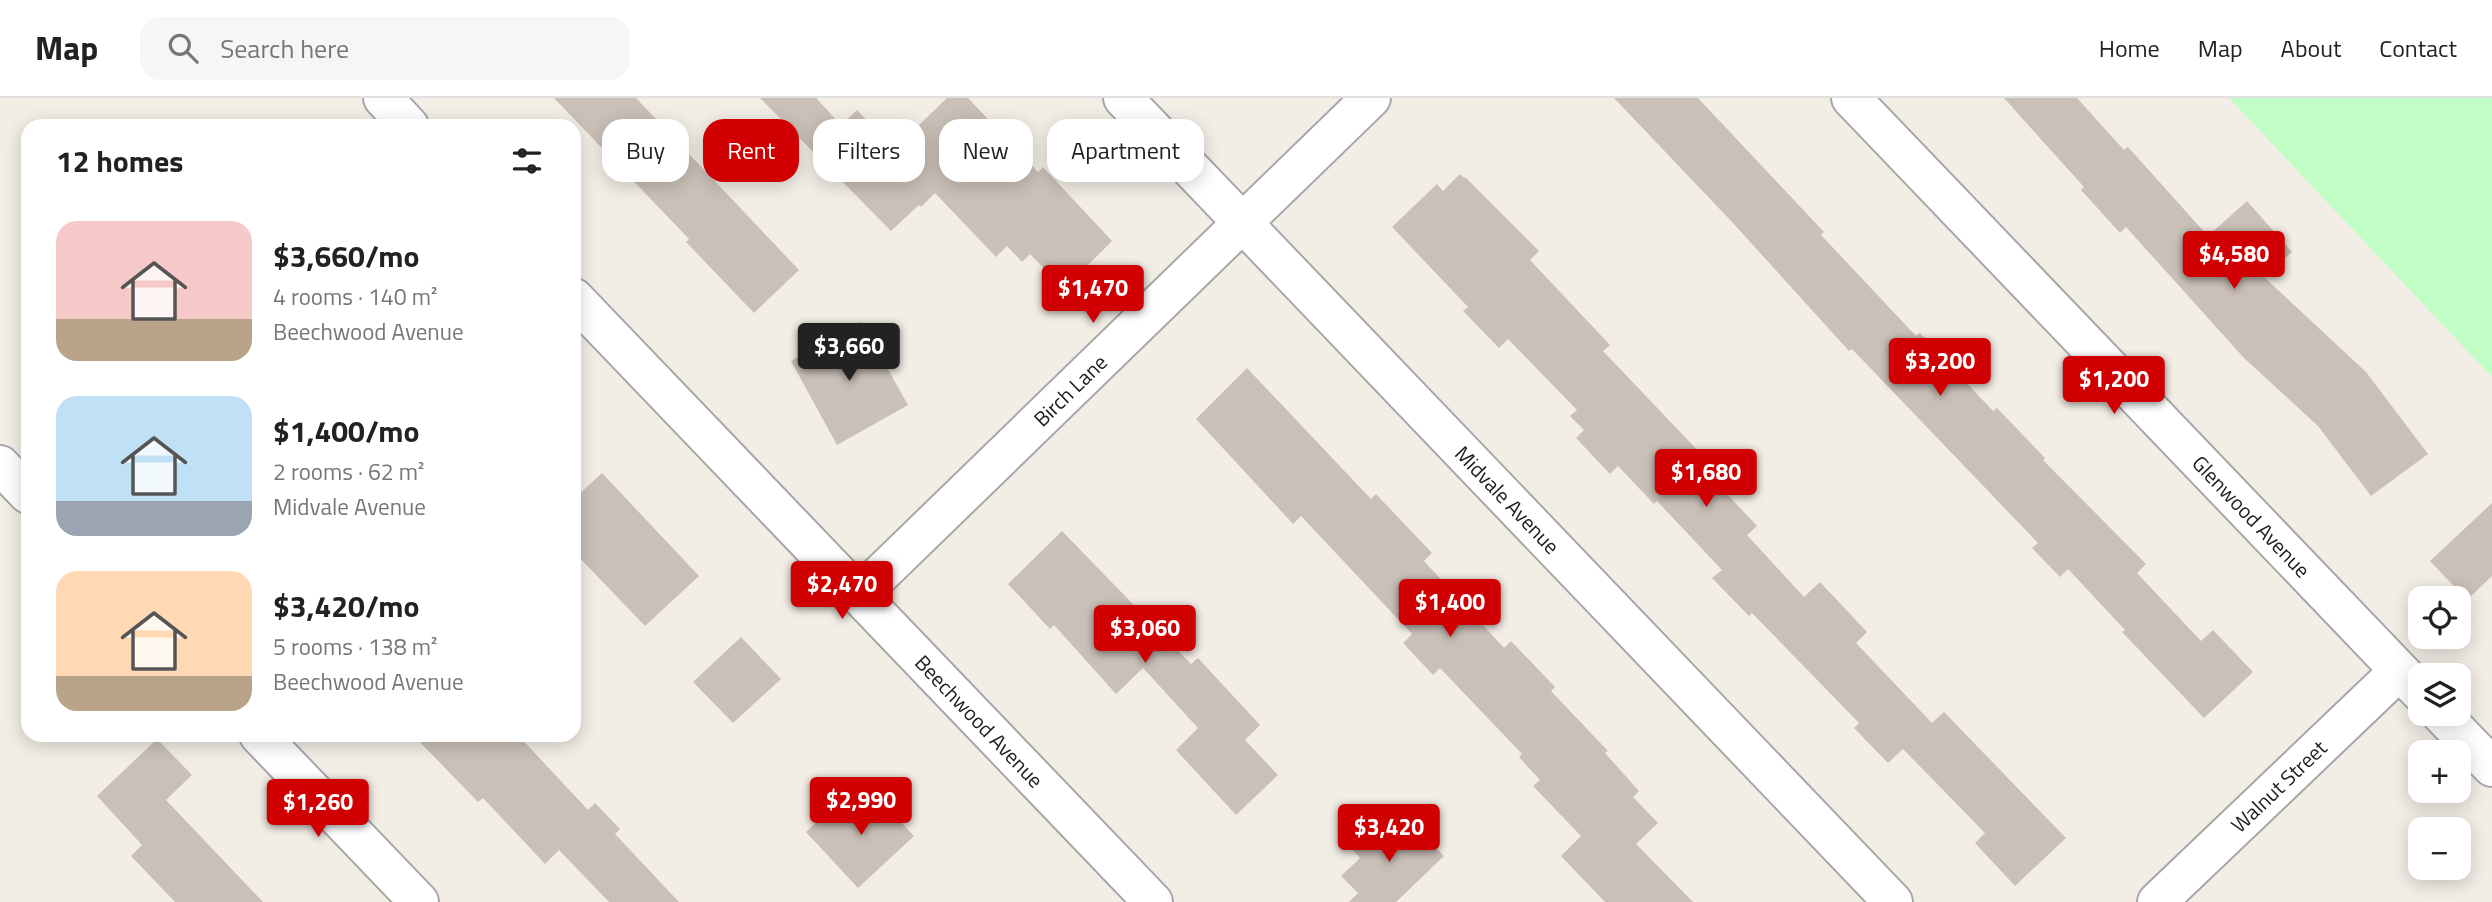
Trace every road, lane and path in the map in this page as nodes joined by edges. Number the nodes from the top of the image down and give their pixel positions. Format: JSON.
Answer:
{"nodes":[{"id":1,"x":383,"y":98,"type":"edge"},
{"id":2,"x":1123,"y":98,"type":"edge"},
{"id":3,"x":1371,"y":98,"type":"edge"},
{"id":4,"x":1851,"y":98,"type":"edge"},
{"id":5,"x":403,"y":119,"type":"edge"},
{"id":6,"x":1241,"y":222,"type":"junction"},
{"id":7,"x":581,"y":305,"type":"edge"},
{"id":8,"x":0,"y":465,"type":"edge"},
{"id":9,"x":21,"y":487,"type":"edge"},
{"id":10,"x":859,"y":595,"type":"junction"},
{"id":11,"x":2408,"y":679,"type":"edge"},
{"id":12,"x":2408,"y":683,"type":"edge"},
{"id":13,"x":2453,"y":726,"type":"edge"},
{"id":14,"x":266,"y":742,"type":"edge"},
{"id":15,"x":2492,"y":767,"type":"edge"},
{"id":16,"x":419,"y":902,"type":"edge"},
{"id":17,"x":1153,"y":902,"type":"edge"},
{"id":18,"x":1893,"y":902,"type":"edge"},
{"id":19,"x":2157,"y":902,"type":"edge"}],
"edges":[{"from":1,"to":5,"type":"street"},
{"from":2,"to":6,"type":"street","name":"Midvale Avenue"},
{"from":3,"to":6,"type":"street","name":"Birch Lane"},
{"from":4,"to":11,"type":"street","name":"Glenwood Avenue"},
{"from":6,"to":10,"type":"street","name":"Birch Lane"},
{"from":6,"to":18,"type":"street","name":"Midvale Avenue"},
{"from":7,"to":10,"type":"street","name":"Beechwood Avenue"},
{"from":8,"to":9,"type":"street"},
{"from":10,"to":17,"type":"street","name":"Beechwood Avenue"},
{"from":12,"to":19,"type":"street","name":"Walnut Street"},
{"from":13,"to":15,"type":"street"},
{"from":14,"to":16,"type":"street"}]}
